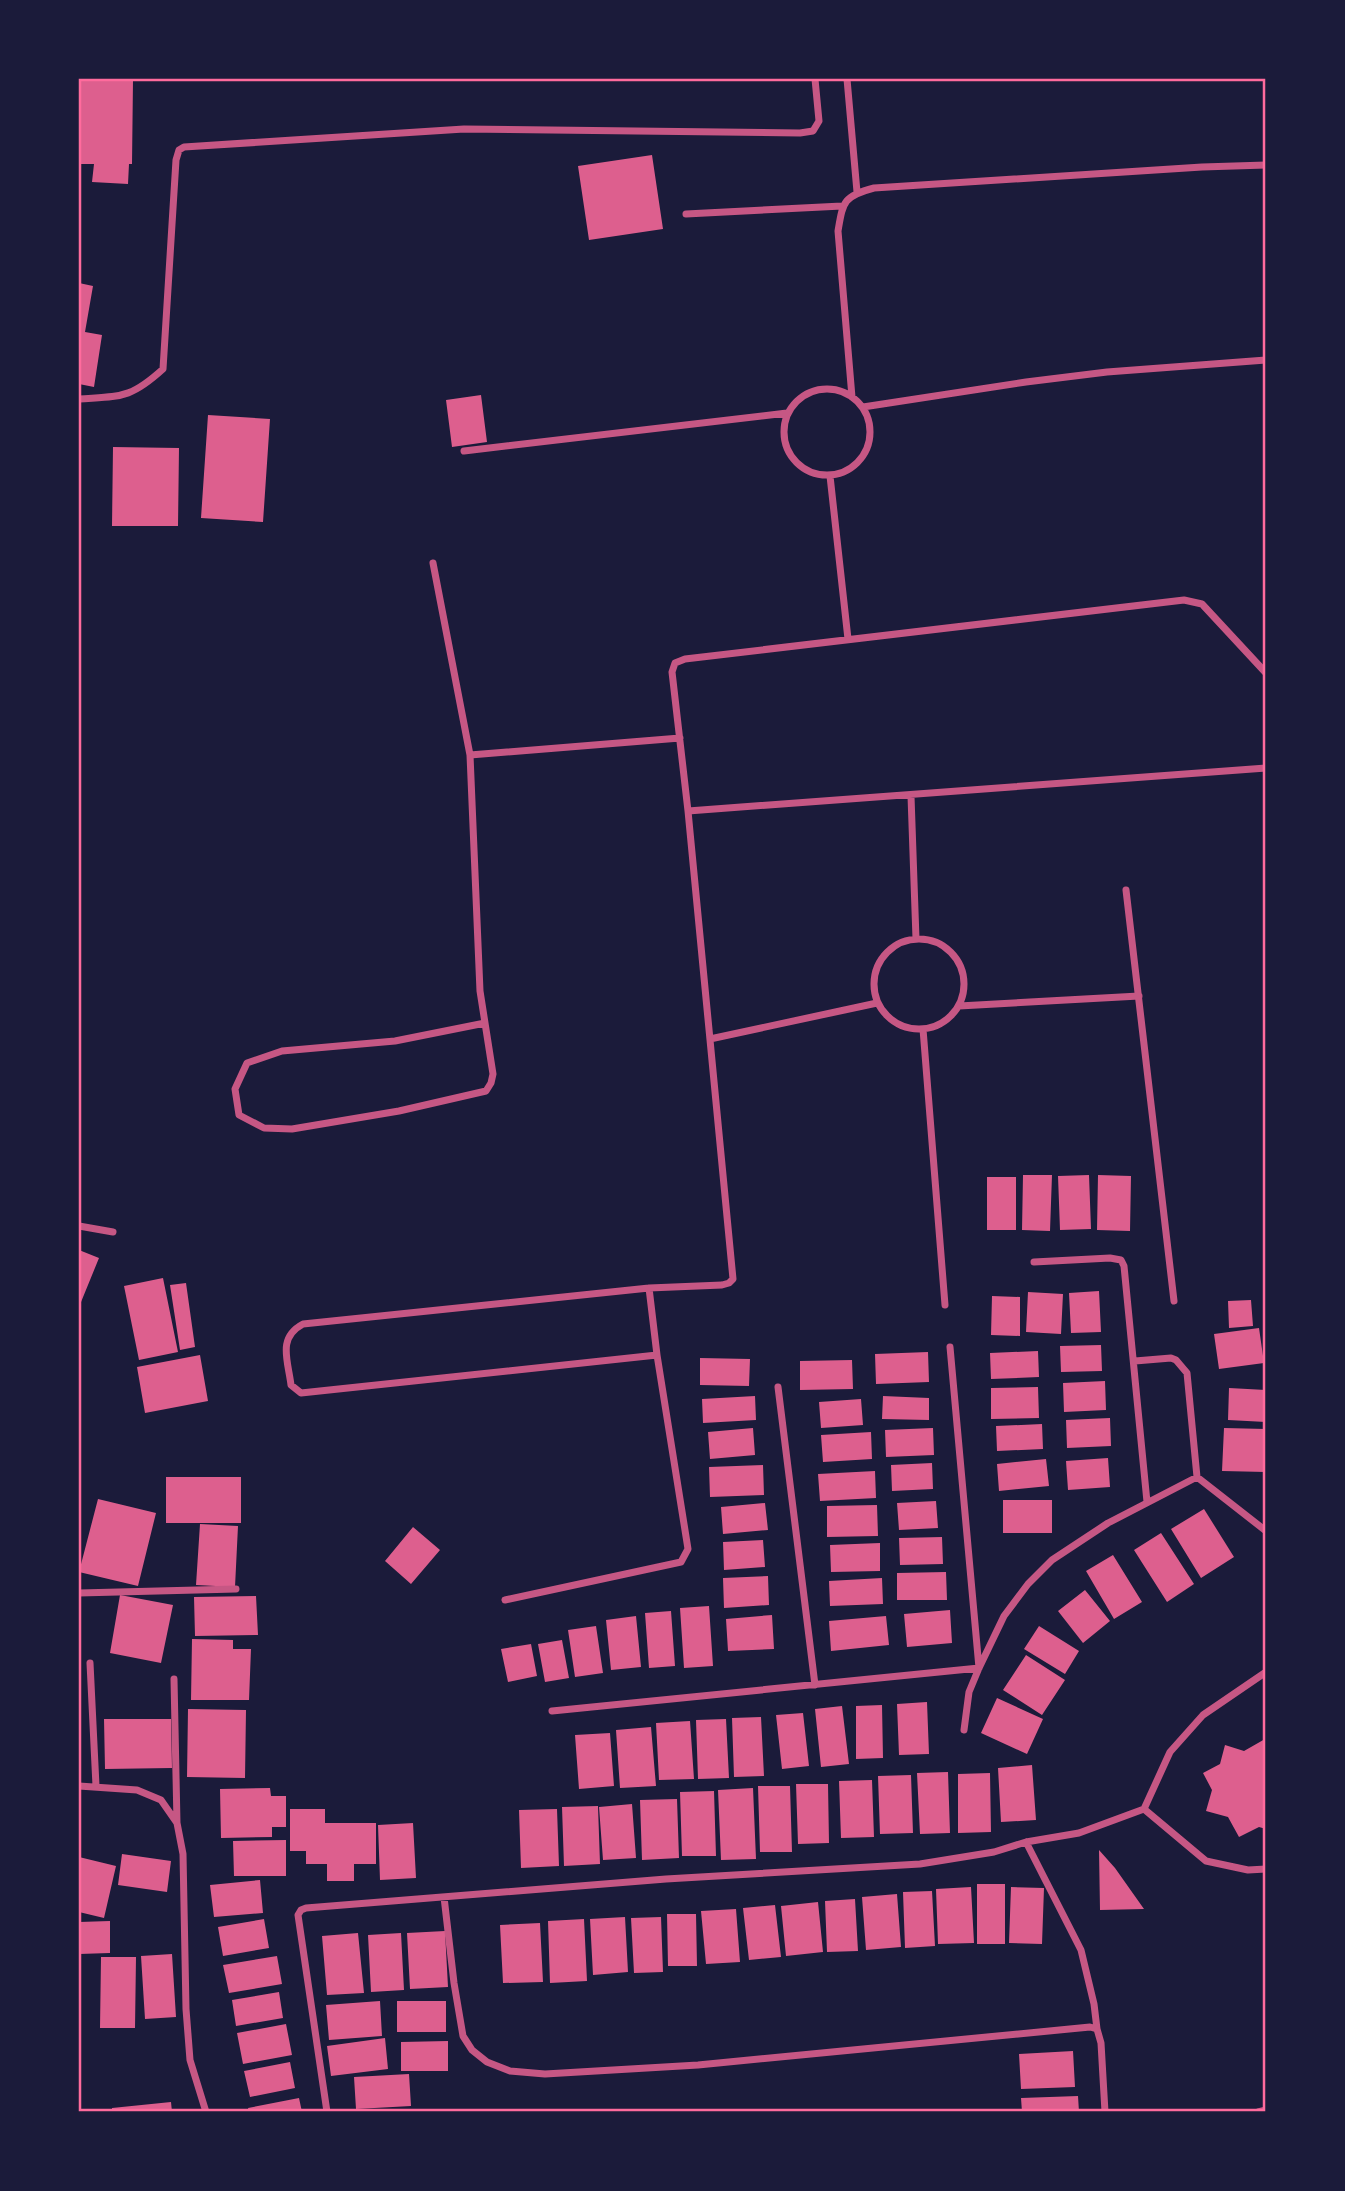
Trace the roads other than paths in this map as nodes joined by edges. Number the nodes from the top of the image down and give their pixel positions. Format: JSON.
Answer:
{"nodes":[{"id":1,"x":815,"y":79,"type":"edge"},
{"id":2,"x":847,"y":79,"type":"edge"},
{"id":3,"x":1266,"y":165,"type":"edge"},
{"id":4,"x":857,"y":192,"type":"junction"},
{"id":5,"x":842,"y":206,"type":"junction"},
{"id":6,"x":686,"y":214,"type":"dead end"},
{"id":7,"x":1266,"y":360,"type":"edge"},
{"id":8,"x":852,"y":397,"type":"junction"},
{"id":9,"x":79,"y":399,"type":"edge"},
{"id":10,"x":863,"y":407,"type":"junction"},
{"id":11,"x":787,"y":414,"type":"junction"},
{"id":12,"x":464,"y":451,"type":"dead end"},
{"id":13,"x":830,"y":476,"type":"junction"},
{"id":14,"x":433,"y":563,"type":"dead end"},
{"id":15,"x":848,"y":639,"type":"junction"},
{"id":16,"x":1266,"y":673,"type":"edge"},
{"id":17,"x":680,"y":738,"type":"junction"},
{"id":18,"x":470,"y":755,"type":"junction"},
{"id":19,"x":1266,"y":768,"type":"edge"},
{"id":20,"x":911,"y":796,"type":"junction"},
{"id":21,"x":688,"y":811,"type":"junction"},
{"id":22,"x":1126,"y":890,"type":"dead end"},
{"id":23,"x":916,"y":939,"type":"junction"},
{"id":24,"x":1139,"y":996,"type":"junction"},
{"id":25,"x":877,"y":1003,"type":"junction"},
{"id":26,"x":959,"y":1006,"type":"junction"},
{"id":27,"x":485,"y":1023,"type":"junction"},
{"id":28,"x":923,"y":1029,"type":"junction"},
{"id":29,"x":710,"y":1040,"type":"junction"},
{"id":30,"x":79,"y":1226,"type":"edge"},
{"id":31,"x":113,"y":1232,"type":"dead end"},
{"id":32,"x":1034,"y":1262,"type":"dead end"},
{"id":33,"x":649,"y":1288,"type":"junction"},
{"id":34,"x":1174,"y":1301,"type":"dead end"},
{"id":35,"x":945,"y":1305,"type":"dead end"},
{"id":36,"x":950,"y":1347,"type":"dead end"},
{"id":37,"x":657,"y":1354,"type":"junction"},
{"id":38,"x":1135,"y":1361,"type":"junction"},
{"id":39,"x":778,"y":1387,"type":"dead end"},
{"id":40,"x":1197,"y":1478,"type":"junction"},
{"id":41,"x":1147,"y":1502,"type":"junction"},
{"id":42,"x":1266,"y":1531,"type":"edge"},
{"id":43,"x":236,"y":1589,"type":"dead end"},
{"id":44,"x":79,"y":1593,"type":"edge"},
{"id":45,"x":505,"y":1600,"type":"dead end"},
{"id":46,"x":90,"y":1663,"type":"dead end"},
{"id":47,"x":979,"y":1668,"type":"junction"},
{"id":48,"x":1266,"y":1672,"type":"edge"},
{"id":49,"x":174,"y":1679,"type":"dead end"},
{"id":50,"x":815,"y":1685,"type":"junction"},
{"id":51,"x":552,"y":1711,"type":"dead end"},
{"id":52,"x":964,"y":1730,"type":"dead end"},
{"id":53,"x":79,"y":1786,"type":"edge"},
{"id":54,"x":96,"y":1786,"type":"junction"},
{"id":55,"x":1144,"y":1809,"type":"junction"},
{"id":56,"x":177,"y":1823,"type":"junction"},
{"id":57,"x":1026,"y":1842,"type":"junction"},
{"id":58,"x":1266,"y":1869,"type":"edge"},
{"id":59,"x":444,"y":1897,"type":"junction"},
{"id":60,"x":1097,"y":2029,"type":"junction"},
{"id":61,"x":1266,"y":2110,"type":"edge"},
{"id":62,"x":206,"y":2112,"type":"edge"},
{"id":63,"x":327,"y":2112,"type":"edge"},
{"id":64,"x":1105,"y":2112,"type":"edge"},
{"id":65,"x":1258,"y":2112,"type":"edge"}],
"edges":[{"from":1,"to":9,"type":"street"},
{"from":2,"to":4,"type":"street"},
{"from":3,"to":4,"type":"street"},
{"from":4,"to":5,"type":"street"},
{"from":5,"to":6,"type":"street"},
{"from":5,"to":8,"type":"street"},
{"from":7,"to":10,"type":"street"},
{"from":8,"to":10,"type":"street"},
{"from":8,"to":11,"type":"street"},
{"from":10,"to":13,"type":"street"},
{"from":11,"to":12,"type":"street"},
{"from":11,"to":13,"type":"street"},
{"from":13,"to":15,"type":"street"},
{"from":14,"to":18,"type":"street"},
{"from":15,"to":16,"type":"street"},
{"from":15,"to":17,"type":"street"},
{"from":17,"to":18,"type":"street"},
{"from":17,"to":21,"type":"street"},
{"from":18,"to":27,"type":"street"},
{"from":19,"to":20,"type":"street"},
{"from":20,"to":21,"type":"street"},
{"from":20,"to":23,"type":"street"},
{"from":21,"to":29,"type":"street"},
{"from":22,"to":24,"type":"street"},
{"from":23,"to":25,"type":"street"},
{"from":23,"to":26,"type":"street"},
{"from":24,"to":26,"type":"street"},
{"from":24,"to":34,"type":"street"},
{"from":25,"to":28,"type":"street"},
{"from":25,"to":29,"type":"street"},
{"from":26,"to":28,"type":"street"},
{"from":27,"to":27,"type":"street"},
{"from":28,"to":35,"type":"street"},
{"from":29,"to":33,"type":"street"},
{"from":30,"to":31,"type":"street"},
{"from":32,"to":38,"type":"street"},
{"from":33,"to":37,"type":"street"},
{"from":33,"to":37,"type":"street"},
{"from":36,"to":47,"type":"street"},
{"from":37,"to":45,"type":"street"},
{"from":38,"to":40,"type":"street"},
{"from":38,"to":41,"type":"street"},
{"from":39,"to":50,"type":"street"},
{"from":40,"to":41,"type":"street"},
{"from":40,"to":42,"type":"street"},
{"from":41,"to":47,"type":"street"},
{"from":43,"to":44,"type":"street"},
{"from":46,"to":54,"type":"street"},
{"from":47,"to":50,"type":"street"},
{"from":47,"to":52,"type":"street"},
{"from":48,"to":55,"type":"street"},
{"from":49,"to":56,"type":"street"},
{"from":50,"to":51,"type":"street"},
{"from":53,"to":54,"type":"street"},
{"from":54,"to":56,"type":"street"},
{"from":55,"to":57,"type":"street"},
{"from":55,"to":58,"type":"street"},
{"from":56,"to":62,"type":"street"},
{"from":57,"to":59,"type":"street"},
{"from":57,"to":60,"type":"street"},
{"from":59,"to":60,"type":"street"},
{"from":59,"to":63,"type":"street"},
{"from":60,"to":64,"type":"street"},
{"from":61,"to":65,"type":"street"}]}
